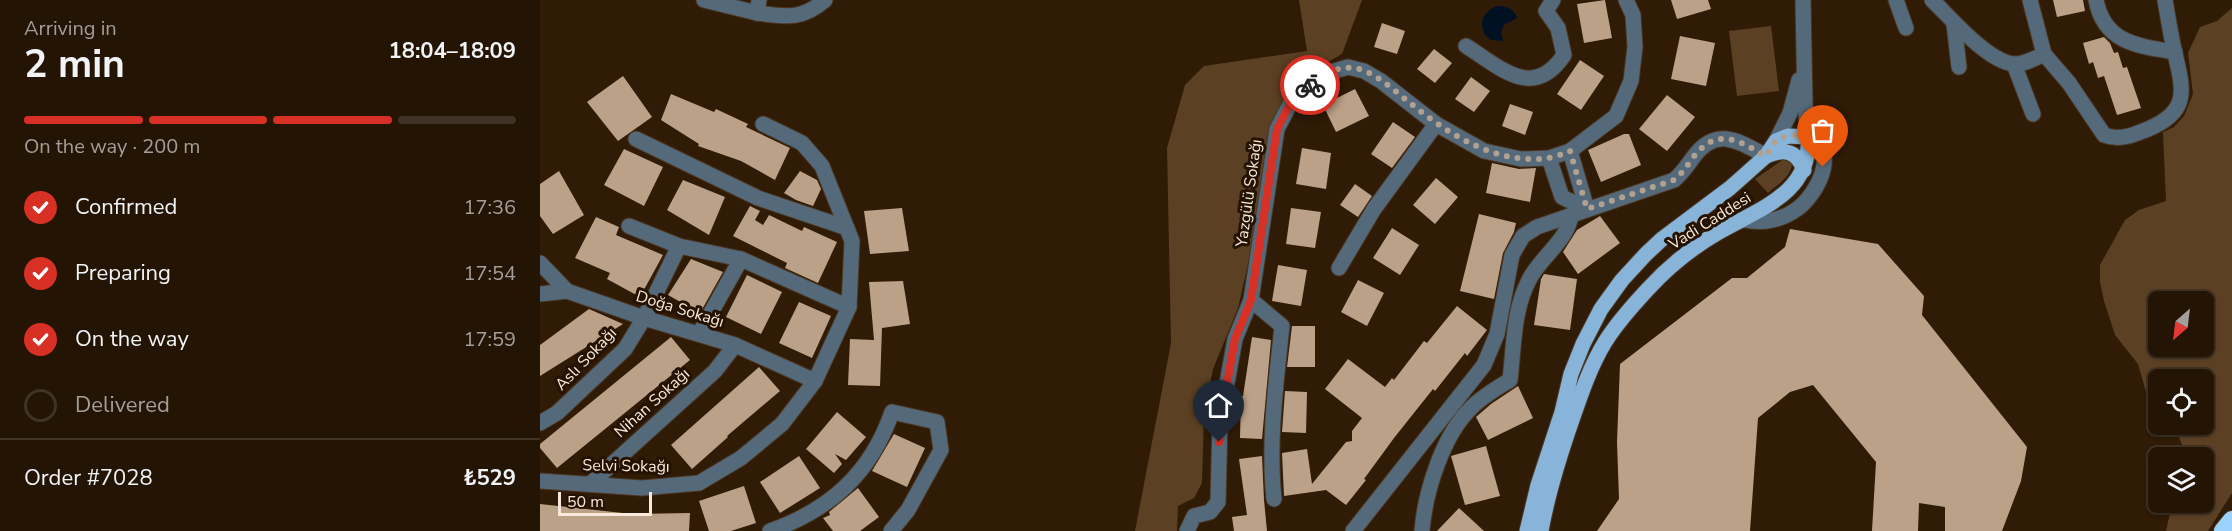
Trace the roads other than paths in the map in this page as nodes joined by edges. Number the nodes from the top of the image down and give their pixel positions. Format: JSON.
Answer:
{"nodes":[{"id":1,"x":704,"y":0,"type":"edge"},
{"id":2,"x":825,"y":0,"type":"edge"},
{"id":3,"x":1553,"y":0,"type":"edge"},
{"id":4,"x":1626,"y":0,"type":"edge"},
{"id":5,"x":1803,"y":0,"type":"edge"},
{"id":6,"x":1896,"y":0,"type":"edge"},
{"id":7,"x":1932,"y":0,"type":"edge"},
{"id":8,"x":2030,"y":0,"type":"edge"},
{"id":9,"x":2096,"y":0,"type":"edge"},
{"id":10,"x":2165,"y":0,"type":"edge"},
{"id":11,"x":758,"y":7,"type":"edge"},
{"id":12,"x":1954,"y":24,"type":"junction"},
{"id":13,"x":1906,"y":28,"type":"dead end"},
{"id":14,"x":1466,"y":46,"type":"dead end"},
{"id":15,"x":2175,"y":52,"type":"junction"},
{"id":16,"x":2044,"y":54,"type":"junction"},
{"id":17,"x":1804,"y":59,"type":"junction"},
{"id":18,"x":2014,"y":64,"type":"junction"},
{"id":19,"x":1959,"y":67,"type":"dead end"},
{"id":20,"x":2033,"y":114,"type":"dead end"},
{"id":21,"x":763,"y":124,"type":"dead end"},
{"id":22,"x":1436,"y":124,"type":"junction"},
{"id":23,"x":1808,"y":137,"type":"junction"},
{"id":24,"x":636,"y":139,"type":"dead end"},
{"id":25,"x":1776,"y":141,"type":"junction"},
{"id":26,"x":1570,"y":151,"type":"junction"},
{"id":27,"x":1766,"y":156,"type":"junction"},
{"id":28,"x":1549,"y":158,"type":"junction"},
{"id":29,"x":1804,"y":170,"type":"junction"},
{"id":30,"x":1587,"y":209,"type":"junction"},
{"id":31,"x":1571,"y":215,"type":"junction"},
{"id":32,"x":1744,"y":220,"type":"junction"},
{"id":33,"x":628,"y":226,"type":"dead end"},
{"id":34,"x":847,"y":228,"type":"junction"},
{"id":35,"x":680,"y":246,"type":"junction"},
{"id":36,"x":741,"y":259,"type":"junction"},
{"id":37,"x":540,"y":263,"type":"edge"},
{"id":38,"x":1339,"y":268,"type":"dead end"},
{"id":39,"x":567,"y":291,"type":"junction"},
{"id":40,"x":540,"y":294,"type":"edge"},
{"id":41,"x":1251,"y":300,"type":"junction"},
{"id":42,"x":849,"y":307,"type":"junction"},
{"id":43,"x":644,"y":318,"type":"junction"},
{"id":44,"x":699,"y":334,"type":"junction"},
{"id":45,"x":735,"y":345,"type":"junction"},
{"id":46,"x":815,"y":381,"type":"junction"},
{"id":47,"x":540,"y":423,"type":"edge"},
{"id":48,"x":540,"y":481,"type":"edge"},
{"id":49,"x":590,"y":484,"type":"junction"},
{"id":50,"x":1274,"y":499,"type":"dead end"},
{"id":51,"x":1530,"y":514,"type":"junction"},
{"id":52,"x":2232,"y":520,"type":"edge"},
{"id":53,"x":770,"y":531,"type":"edge"},
{"id":54,"x":891,"y":531,"type":"edge"},
{"id":55,"x":1187,"y":531,"type":"edge"},
{"id":56,"x":1353,"y":531,"type":"edge"},
{"id":57,"x":1422,"y":531,"type":"edge"},
{"id":58,"x":1521,"y":531,"type":"edge"},
{"id":59,"x":1527,"y":531,"type":"edge"},
{"id":60,"x":1541,"y":531,"type":"edge"},
{"id":61,"x":2223,"y":531,"type":"edge"}],
"edges":[{"from":1,"to":11,"type":"street"},
{"from":2,"to":11,"type":"street"},
{"from":3,"to":14,"type":"street"},
{"from":4,"to":26,"type":"street","name":"Yazgülü Sokağı"},
{"from":5,"to":17,"type":"street"},
{"from":6,"to":13,"type":"street"},
{"from":7,"to":12,"type":"street"},
{"from":8,"to":16,"type":"street"},
{"from":9,"to":15,"type":"street"},
{"from":10,"to":15,"type":"street"},
{"from":12,"to":18,"type":"street"},
{"from":12,"to":19,"type":"street"},
{"from":15,"to":16,"type":"street"},
{"from":16,"to":18,"type":"street"},
{"from":17,"to":23,"type":"street"},
{"from":17,"to":25,"type":"street"},
{"from":18,"to":20,"type":"street"},
{"from":21,"to":34,"type":"street"},
{"from":22,"to":28,"type":"street","name":"Yazgülü Sokağı"},
{"from":22,"to":38,"type":"street"},
{"from":22,"to":41,"type":"street","name":"Yazgülü Sokağı"},
{"from":23,"to":25,"type":"main road"},
{"from":23,"to":29,"type":"main road"},
{"from":23,"to":32,"type":"street"},
{"from":24,"to":34,"type":"street"},
{"from":25,"to":27,"type":"main road","name":"Vadi Caddesi"},
{"from":26,"to":28,"type":"street","name":"Yazgülü Sokağı"},
{"from":26,"to":30,"type":"street"},
{"from":27,"to":29,"type":"main road"},
{"from":27,"to":30,"type":"street"},
{"from":27,"to":51,"type":"main road","name":"Vadi Caddesi"},
{"from":28,"to":30,"type":"street"},
{"from":29,"to":32,"type":"main road","name":"Vadi Caddesi"},
{"from":30,"to":31,"type":"street"},
{"from":31,"to":56,"type":"street"},
{"from":31,"to":57,"type":"street"},
{"from":32,"to":60,"type":"main road","name":"Vadi Caddesi"},
{"from":33,"to":35,"type":"street"},
{"from":34,"to":42,"type":"street"},
{"from":35,"to":36,"type":"street"},
{"from":35,"to":43,"type":"street","name":"Aslı Sokağı"},
{"from":36,"to":42,"type":"street"},
{"from":36,"to":44,"type":"street"},
{"from":37,"to":39,"type":"street","name":"Doğa Sokağı"},
{"from":39,"to":40,"type":"street"},
{"from":39,"to":43,"type":"street","name":"Doğa Sokağı"},
{"from":41,"to":50,"type":"street"},
{"from":41,"to":55,"type":"street","name":"Yazgülü Sokağı"},
{"from":42,"to":46,"type":"street","name":"Selvi Sokağı"},
{"from":43,"to":44,"type":"street","name":"Doğa Sokağı"},
{"from":43,"to":47,"type":"street","name":"Aslı Sokağı"},
{"from":44,"to":45,"type":"street","name":"Doğa Sokağı"},
{"from":45,"to":46,"type":"street","name":"Doğa Sokağı"},
{"from":45,"to":49,"type":"street","name":"Nihan Sokağı"},
{"from":46,"to":49,"type":"street","name":"Selvi Sokağı"},
{"from":48,"to":49,"type":"street","name":"Selvi Sokağı"},
{"from":51,"to":58,"type":"main road"},
{"from":51,"to":59,"type":"main road"},
{"from":52,"to":61,"type":"highway"},
{"from":53,"to":54,"type":"street"}]}
